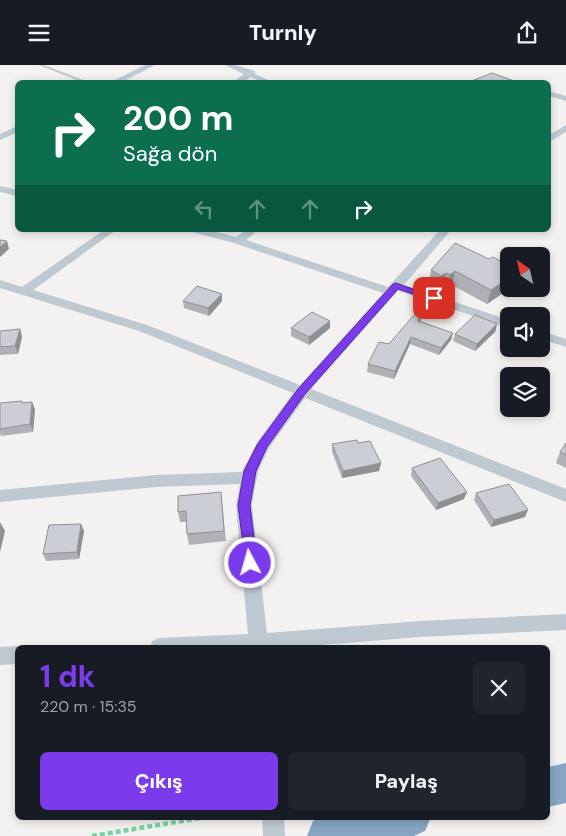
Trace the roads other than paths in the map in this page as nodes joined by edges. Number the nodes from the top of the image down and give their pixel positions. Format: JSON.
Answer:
{"nodes":[{"id":1,"x":41,"y":65,"type":"edge"},
{"id":2,"x":151,"y":65,"type":"edge"},
{"id":3,"x":229,"y":65,"type":"edge"},
{"id":4,"x":252,"y":73,"type":"junction"},
{"id":5,"x":81,"y":80,"type":"edge"},
{"id":6,"x":119,"y":80,"type":"edge"},
{"id":7,"x":241,"y":80,"type":"edge"},
{"id":8,"x":266,"y":80,"type":"edge"},
{"id":9,"x":551,"y":94,"type":"edge"},
{"id":10,"x":566,"y":99,"type":"edge"},
{"id":11,"x":15,"y":130,"type":"edge"},
{"id":12,"x":565,"y":130,"type":"edge"},
{"id":13,"x":0,"y":137,"type":"edge"},
{"id":14,"x":551,"y":138,"type":"edge"},
{"id":15,"x":0,"y":189,"type":"edge"},
{"id":16,"x":15,"y":192,"type":"edge"},
{"id":17,"x":109,"y":232,"type":"edge"},
{"id":18,"x":204,"y":232,"type":"edge"},
{"id":19,"x":250,"y":232,"type":"edge"},
{"id":20,"x":444,"y":232,"type":"edge"},
{"id":21,"x":238,"y":241,"type":"junction"},
{"id":22,"x":0,"y":284,"type":"edge"},
{"id":23,"x":393,"y":289,"type":"junction"},
{"id":24,"x":24,"y":291,"type":"junction"},
{"id":25,"x":500,"y":321,"type":"edge"},
{"id":26,"x":550,"y":338,"type":"edge"},
{"id":27,"x":566,"y":343,"type":"edge"},
{"id":28,"x":302,"y":391,"type":"junction"},
{"id":29,"x":249,"y":479,"type":"junction"},
{"id":30,"x":0,"y":496,"type":"edge"},
{"id":31,"x":566,"y":496,"type":"edge"},
{"id":32,"x":566,"y":622,"type":"edge"},
{"id":33,"x":258,"y":645,"type":"edge"},
{"id":34,"x":15,"y":655,"type":"edge"},
{"id":35,"x":0,"y":656,"type":"edge"},
{"id":36,"x":566,"y":783,"type":"edge"},
{"id":37,"x":550,"y":787,"type":"edge"},
{"id":38,"x":273,"y":820,"type":"edge"},
{"id":39,"x":399,"y":820,"type":"edge"},
{"id":40,"x":274,"y":836,"type":"edge"},
{"id":41,"x":328,"y":836,"type":"edge"}],
"edges":[{"from":1,"to":5,"type":"lane"},
{"from":2,"to":6,"type":"street"},
{"from":3,"to":4,"type":"street"},
{"from":4,"to":7,"type":"street"},
{"from":4,"to":8,"type":"street"},
{"from":9,"to":10,"type":"street"},
{"from":11,"to":13,"type":"street"},
{"from":12,"to":14,"type":"street"},
{"from":15,"to":16,"type":"street"},
{"from":17,"to":24,"type":"street"},
{"from":18,"to":21,"type":"street"},
{"from":19,"to":21,"type":"street"},
{"from":20,"to":23,"type":"street"},
{"from":21,"to":23,"type":"street"},
{"from":22,"to":24,"type":"street"},
{"from":23,"to":25,"type":"street"},
{"from":23,"to":28,"type":"street"},
{"from":24,"to":28,"type":"street"},
{"from":26,"to":27,"type":"street"},
{"from":28,"to":29,"type":"street"},
{"from":28,"to":31,"type":"street"},
{"from":29,"to":30,"type":"street"},
{"from":29,"to":33,"type":"street"},
{"from":32,"to":33,"type":"street"},
{"from":34,"to":35,"type":"street"},
{"from":36,"to":37,"type":"highway"},
{"from":38,"to":40,"type":"street"},
{"from":39,"to":41,"type":"highway"}]}
